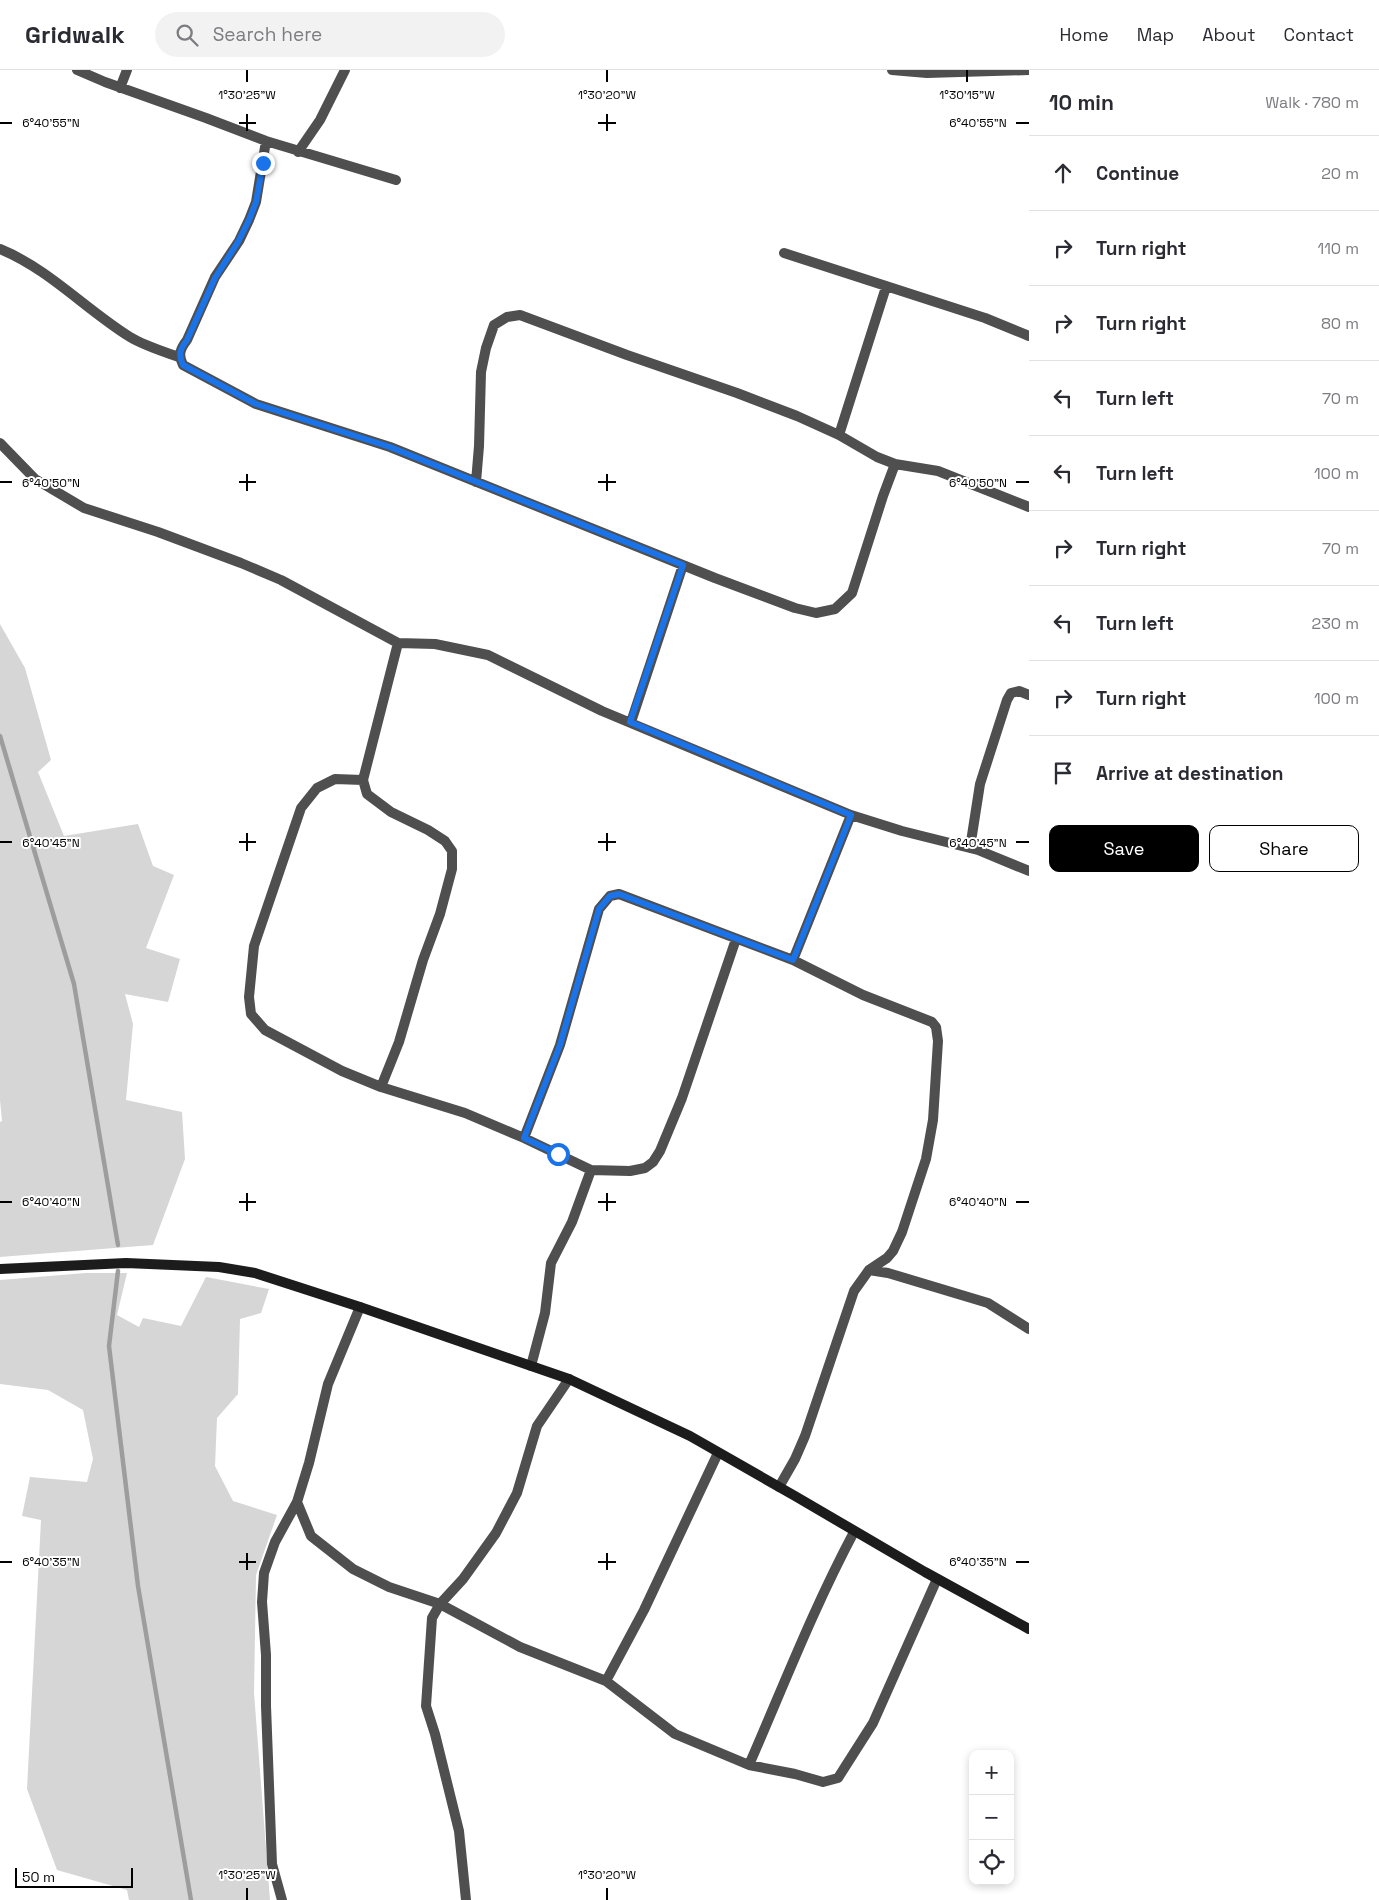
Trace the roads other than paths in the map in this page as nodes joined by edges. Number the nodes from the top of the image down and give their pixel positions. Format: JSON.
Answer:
{"nodes":[{"id":1,"x":77,"y":70,"type":"edge"},
{"id":2,"x":128,"y":70,"type":"edge"},
{"id":3,"x":345,"y":70,"type":"edge"},
{"id":4,"x":892,"y":70,"type":"edge"},
{"id":5,"x":1029,"y":70,"type":"edge"},
{"id":6,"x":120,"y":88,"type":"junction"},
{"id":7,"x":266,"y":141,"type":"junction"},
{"id":8,"x":298,"y":152,"type":"junction"},
{"id":9,"x":396,"y":180,"type":"dead end"},
{"id":10,"x":0,"y":249,"type":"edge"},
{"id":11,"x":784,"y":253,"type":"dead end"},
{"id":12,"x":886,"y":287,"type":"junction"},
{"id":13,"x":1029,"y":336,"type":"edge"},
{"id":14,"x":179,"y":357,"type":"junction"},
{"id":15,"x":839,"y":435,"type":"junction"},
{"id":16,"x":0,"y":443,"type":"edge"},
{"id":17,"x":895,"y":464,"type":"junction"},
{"id":18,"x":476,"y":482,"type":"junction"},
{"id":19,"x":1029,"y":507,"type":"edge"},
{"id":20,"x":683,"y":565,"type":"junction"},
{"id":21,"x":398,"y":643,"type":"junction"},
{"id":22,"x":1029,"y":695,"type":"edge"},
{"id":23,"x":630,"y":722,"type":"junction"},
{"id":24,"x":362,"y":780,"type":"junction"},
{"id":25,"x":851,"y":815,"type":"junction"},
{"id":26,"x":970,"y":848,"type":"junction"},
{"id":27,"x":1029,"y":871,"type":"edge"},
{"id":28,"x":736,"y":939,"type":"junction"},
{"id":29,"x":793,"y":960,"type":"junction"},
{"id":30,"x":381,"y":1087,"type":"junction"},
{"id":31,"x":524,"y":1138,"type":"junction"},
{"id":32,"x":591,"y":1170,"type":"junction"},
{"id":33,"x":0,"y":1269,"type":"edge"},
{"id":34,"x":869,"y":1270,"type":"junction"},
{"id":35,"x":360,"y":1307,"type":"junction"},
{"id":36,"x":1029,"y":1329,"type":"edge"},
{"id":37,"x":531,"y":1366,"type":"junction"},
{"id":38,"x":569,"y":1379,"type":"junction"},
{"id":39,"x":718,"y":1452,"type":"junction"},
{"id":40,"x":779,"y":1487,"type":"junction"},
{"id":41,"x":297,"y":1502,"type":"junction"},
{"id":42,"x":854,"y":1532,"type":"junction"},
{"id":43,"x":937,"y":1579,"type":"junction"},
{"id":44,"x":440,"y":1604,"type":"junction"},
{"id":45,"x":1029,"y":1629,"type":"edge"},
{"id":46,"x":606,"y":1681,"type":"junction"},
{"id":47,"x":749,"y":1765,"type":"junction"},
{"id":48,"x":282,"y":1900,"type":"edge"},
{"id":49,"x":466,"y":1900,"type":"edge"}],
"edges":[{"from":1,"to":6,"type":"street"},
{"from":2,"to":6,"type":"street"},
{"from":3,"to":8,"type":"street"},
{"from":4,"to":5,"type":"street"},
{"from":6,"to":7,"type":"street"},
{"from":7,"to":8,"type":"street"},
{"from":7,"to":14,"type":"street"},
{"from":8,"to":9,"type":"street"},
{"from":10,"to":14,"type":"street"},
{"from":11,"to":12,"type":"street"},
{"from":12,"to":13,"type":"street"},
{"from":12,"to":15,"type":"street"},
{"from":14,"to":18,"type":"street"},
{"from":15,"to":17,"type":"street"},
{"from":15,"to":18,"type":"street"},
{"from":16,"to":21,"type":"street"},
{"from":17,"to":19,"type":"street"},
{"from":17,"to":20,"type":"street"},
{"from":18,"to":20,"type":"street"},
{"from":20,"to":23,"type":"street"},
{"from":21,"to":23,"type":"street"},
{"from":21,"to":24,"type":"street"},
{"from":22,"to":26,"type":"street"},
{"from":23,"to":25,"type":"street"},
{"from":24,"to":30,"type":"street"},
{"from":24,"to":30,"type":"street"},
{"from":25,"to":26,"type":"street"},
{"from":25,"to":29,"type":"street"},
{"from":26,"to":27,"type":"street"},
{"from":28,"to":29,"type":"street"},
{"from":28,"to":31,"type":"street"},
{"from":28,"to":32,"type":"street"},
{"from":29,"to":34,"type":"street"},
{"from":30,"to":31,"type":"street"},
{"from":31,"to":32,"type":"street"},
{"from":32,"to":37,"type":"street"},
{"from":33,"to":35,"type":"street"},
{"from":34,"to":36,"type":"street"},
{"from":34,"to":40,"type":"street"},
{"from":35,"to":37,"type":"street"},
{"from":35,"to":41,"type":"street"},
{"from":37,"to":38,"type":"street"},
{"from":38,"to":39,"type":"street"},
{"from":38,"to":44,"type":"street"},
{"from":39,"to":40,"type":"street"},
{"from":39,"to":46,"type":"street"},
{"from":40,"to":42,"type":"street"},
{"from":41,"to":44,"type":"street"},
{"from":41,"to":48,"type":"street"},
{"from":42,"to":43,"type":"street"},
{"from":42,"to":47,"type":"street"},
{"from":43,"to":45,"type":"street"},
{"from":43,"to":47,"type":"street"},
{"from":44,"to":46,"type":"street"},
{"from":44,"to":49,"type":"street"},
{"from":46,"to":47,"type":"street"}]}
